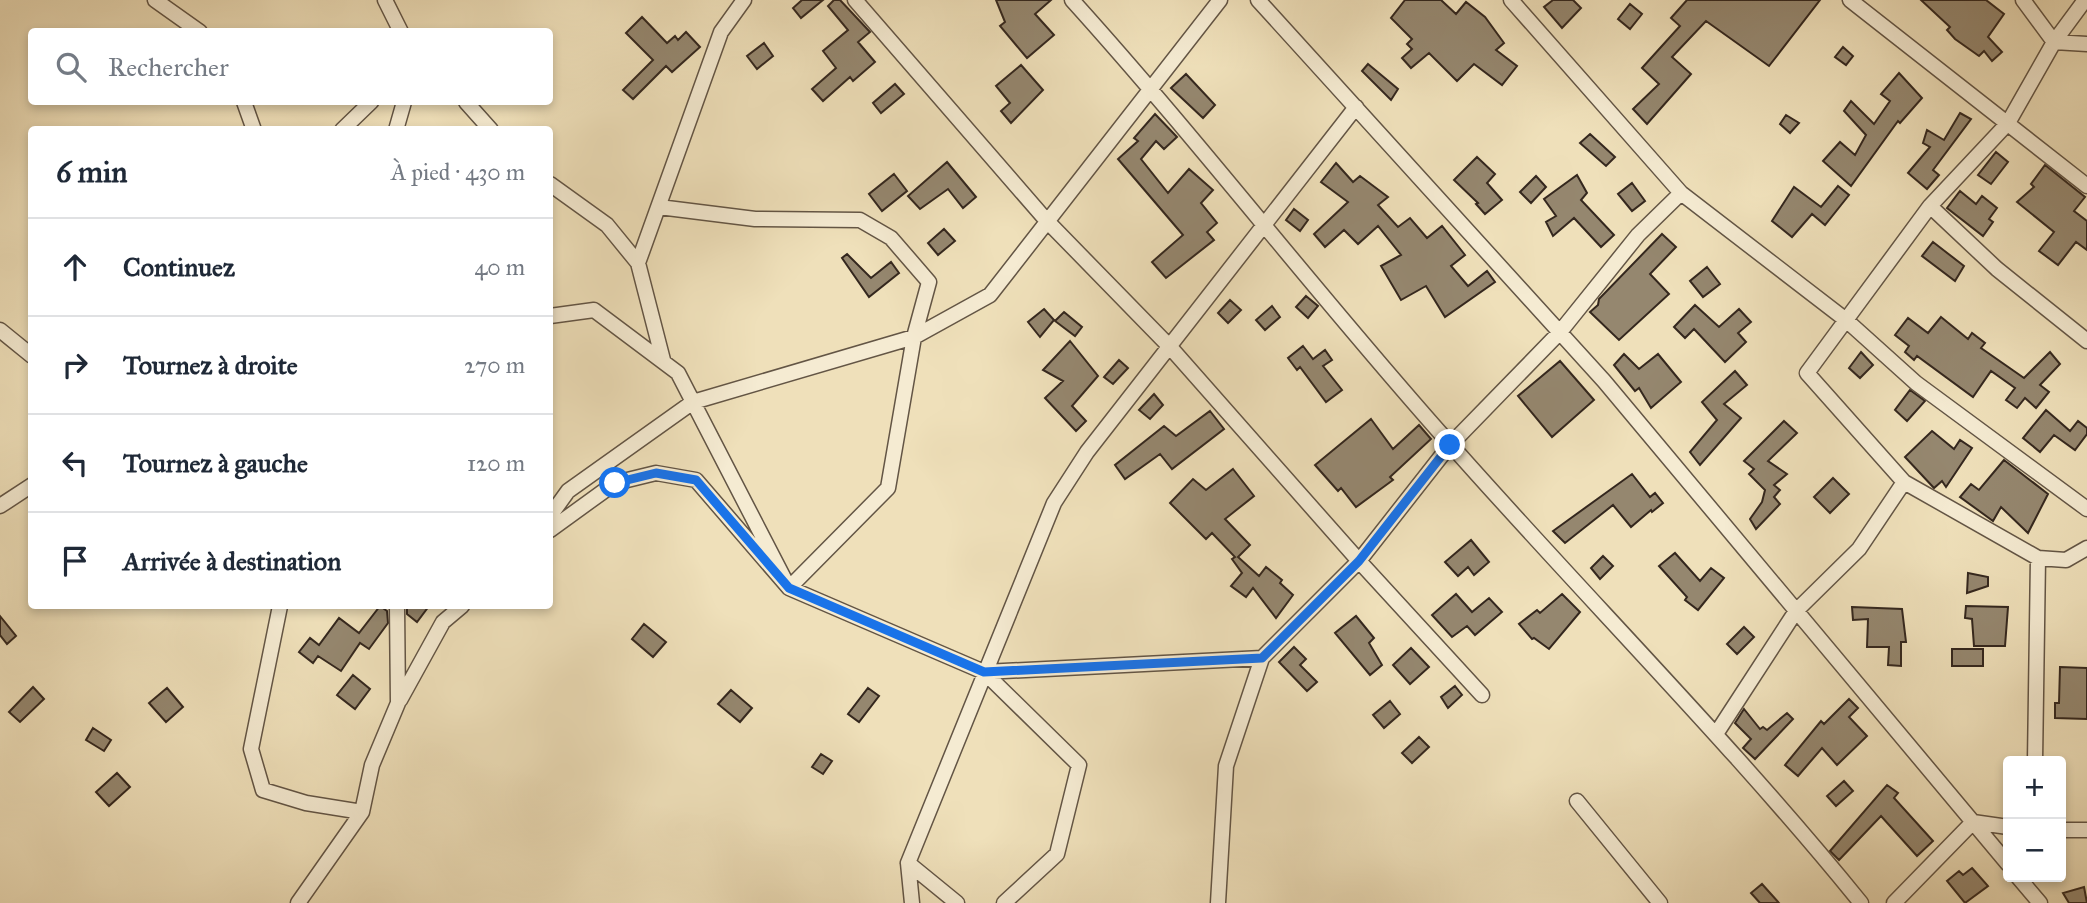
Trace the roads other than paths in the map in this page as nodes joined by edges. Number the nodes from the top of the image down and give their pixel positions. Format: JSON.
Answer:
{"nodes":[{"id":1,"x":155,"y":0,"type":"edge"},
{"id":2,"x":385,"y":0,"type":"edge"},
{"id":3,"x":744,"y":0,"type":"edge"},
{"id":4,"x":855,"y":0,"type":"edge"},
{"id":5,"x":1072,"y":0,"type":"edge"},
{"id":6,"x":1220,"y":0,"type":"edge"},
{"id":7,"x":1258,"y":0,"type":"edge"},
{"id":8,"x":1511,"y":0,"type":"edge"},
{"id":9,"x":1850,"y":0,"type":"edge"},
{"id":10,"x":2023,"y":0,"type":"edge"},
{"id":11,"x":2085,"y":0,"type":"edge"},
{"id":12,"x":194,"y":28,"type":"edge"},
{"id":13,"x":399,"y":28,"type":"edge"},
{"id":14,"x":2054,"y":42,"type":"junction"},
{"id":15,"x":2087,"y":44,"type":"edge"},
{"id":16,"x":1150,"y":86,"type":"junction"},
{"id":17,"x":245,"y":105,"type":"edge"},
{"id":18,"x":368,"y":105,"type":"edge"},
{"id":19,"x":403,"y":105,"type":"edge"},
{"id":20,"x":469,"y":105,"type":"edge"},
{"id":21,"x":1356,"y":107,"type":"junction"},
{"id":22,"x":2008,"y":123,"type":"junction"},
{"id":23,"x":253,"y":126,"type":"edge"},
{"id":24,"x":346,"y":126,"type":"edge"},
{"id":25,"x":397,"y":126,"type":"edge"},
{"id":26,"x":487,"y":126,"type":"edge"},
{"id":27,"x":553,"y":186,"type":"edge"},
{"id":28,"x":2087,"y":186,"type":"edge"},
{"id":29,"x":1681,"y":193,"type":"junction"},
{"id":30,"x":1930,"y":206,"type":"junction"},
{"id":31,"x":659,"y":207,"type":"junction"},
{"id":32,"x":1046,"y":220,"type":"junction"},
{"id":33,"x":1264,"y":226,"type":"junction"},
{"id":34,"x":638,"y":263,"type":"junction"},
{"id":35,"x":553,"y":316,"type":"edge"},
{"id":36,"x":1846,"y":320,"type":"junction"},
{"id":37,"x":0,"y":330,"type":"edge"},
{"id":38,"x":1560,"y":332,"type":"junction"},
{"id":39,"x":914,"y":337,"type":"junction"},
{"id":40,"x":2087,"y":341,"type":"edge"},
{"id":41,"x":1170,"y":347,"type":"junction"},
{"id":42,"x":28,"y":353,"type":"edge"},
{"id":43,"x":663,"y":360,"type":"junction"},
{"id":44,"x":693,"y":402,"type":"junction"},
{"id":45,"x":1450,"y":445,"type":"junction"},
{"id":46,"x":1904,"y":482,"type":"junction"},
{"id":47,"x":28,"y":488,"type":"edge"},
{"id":48,"x":0,"y":506,"type":"edge"},
{"id":49,"x":2087,"y":509,"type":"edge"},
{"id":50,"x":553,"y":512,"type":"edge"},
{"id":51,"x":553,"y":528,"type":"edge"},
{"id":52,"x":2087,"y":548,"type":"edge"},
{"id":53,"x":2038,"y":558,"type":"junction"},
{"id":54,"x":1359,"y":561,"type":"junction"},
{"id":55,"x":2066,"y":561,"type":"junction"},
{"id":56,"x":2087,"y":562,"type":"edge"},
{"id":57,"x":789,"y":588,"type":"junction"},
{"id":58,"x":279,"y":609,"type":"edge"},
{"id":59,"x":397,"y":609,"type":"edge"},
{"id":60,"x":458,"y":609,"type":"edge"},
{"id":61,"x":1796,"y":611,"type":"junction"},
{"id":62,"x":1262,"y":658,"type":"junction"},
{"id":63,"x":984,"y":672,"type":"junction"},
{"id":64,"x":1482,"y":695,"type":"dead end"},
{"id":65,"x":398,"y":703,"type":"junction"},
{"id":66,"x":1716,"y":734,"type":"junction"},
{"id":67,"x":2035,"y":756,"type":"edge"},
{"id":68,"x":1577,"y":801,"type":"dead end"},
{"id":69,"x":362,"y":813,"type":"junction"},
{"id":70,"x":1973,"y":822,"type":"junction"},
{"id":71,"x":2003,"y":826,"type":"edge"},
{"id":72,"x":2066,"y":830,"type":"edge"},
{"id":73,"x":2087,"y":830,"type":"edge"},
{"id":74,"x":2003,"y":858,"type":"edge"},
{"id":75,"x":908,"y":863,"type":"junction"},
{"id":76,"x":2022,"y":882,"type":"edge"},
{"id":77,"x":298,"y":903,"type":"edge"},
{"id":78,"x":912,"y":903,"type":"edge"},
{"id":79,"x":957,"y":903,"type":"edge"},
{"id":80,"x":1004,"y":903,"type":"edge"},
{"id":81,"x":1218,"y":903,"type":"edge"},
{"id":82,"x":1660,"y":903,"type":"edge"},
{"id":83,"x":1861,"y":903,"type":"edge"},
{"id":84,"x":1894,"y":903,"type":"edge"},
{"id":85,"x":2040,"y":903,"type":"edge"}],
"edges":[{"from":1,"to":12,"type":"street"},
{"from":2,"to":13,"type":"street"},
{"from":3,"to":31,"type":"street"},
{"from":4,"to":32,"type":"street"},
{"from":5,"to":16,"type":"street"},
{"from":6,"to":16,"type":"street"},
{"from":7,"to":21,"type":"street"},
{"from":8,"to":29,"type":"street"},
{"from":9,"to":22,"type":"street"},
{"from":10,"to":14,"type":"street"},
{"from":11,"to":14,"type":"street"},
{"from":14,"to":15,"type":"street"},
{"from":14,"to":22,"type":"street"},
{"from":16,"to":32,"type":"street"},
{"from":16,"to":33,"type":"street"},
{"from":17,"to":23,"type":"street"},
{"from":18,"to":24,"type":"street"},
{"from":19,"to":25,"type":"street"},
{"from":20,"to":26,"type":"street"},
{"from":21,"to":33,"type":"street"},
{"from":21,"to":38,"type":"street"},
{"from":22,"to":28,"type":"street"},
{"from":22,"to":30,"type":"street"},
{"from":27,"to":34,"type":"street"},
{"from":29,"to":36,"type":"street"},
{"from":29,"to":38,"type":"street"},
{"from":30,"to":36,"type":"street"},
{"from":30,"to":40,"type":"street"},
{"from":31,"to":34,"type":"street"},
{"from":31,"to":39,"type":"street"},
{"from":32,"to":39,"type":"street"},
{"from":32,"to":41,"type":"street"},
{"from":33,"to":41,"type":"street"},
{"from":33,"to":45,"type":"street"},
{"from":34,"to":43,"type":"street"},
{"from":35,"to":43,"type":"street"},
{"from":36,"to":46,"type":"street"},
{"from":36,"to":49,"type":"street"},
{"from":37,"to":42,"type":"street"},
{"from":38,"to":45,"type":"street"},
{"from":38,"to":61,"type":"street"},
{"from":39,"to":44,"type":"street"},
{"from":39,"to":57,"type":"street"},
{"from":41,"to":54,"type":"street"},
{"from":41,"to":63,"type":"street"},
{"from":43,"to":44,"type":"street"},
{"from":44,"to":50,"type":"street"},
{"from":44,"to":57,"type":"street"},
{"from":45,"to":54,"type":"street"},
{"from":45,"to":66,"type":"street"},
{"from":46,"to":53,"type":"street"},
{"from":46,"to":61,"type":"street"},
{"from":47,"to":48,"type":"street"},
{"from":51,"to":57,"type":"street"},
{"from":52,"to":55,"type":"street"},
{"from":53,"to":55,"type":"street"},
{"from":53,"to":67,"type":"street"},
{"from":54,"to":62,"type":"street"},
{"from":54,"to":64,"type":"street"},
{"from":55,"to":56,"type":"street"},
{"from":57,"to":63,"type":"street"},
{"from":58,"to":69,"type":"street"},
{"from":59,"to":65,"type":"street"},
{"from":60,"to":65,"type":"street"},
{"from":61,"to":66,"type":"street"},
{"from":61,"to":70,"type":"street"},
{"from":62,"to":63,"type":"street"},
{"from":62,"to":81,"type":"street"},
{"from":63,"to":75,"type":"street"},
{"from":63,"to":80,"type":"street"},
{"from":65,"to":69,"type":"street"},
{"from":66,"to":83,"type":"street"},
{"from":68,"to":82,"type":"street"},
{"from":69,"to":77,"type":"street"},
{"from":70,"to":71,"type":"street"},
{"from":70,"to":74,"type":"street"},
{"from":70,"to":84,"type":"street"},
{"from":72,"to":73,"type":"street"},
{"from":75,"to":78,"type":"street"},
{"from":75,"to":79,"type":"street"},
{"from":76,"to":85,"type":"street"}]}
